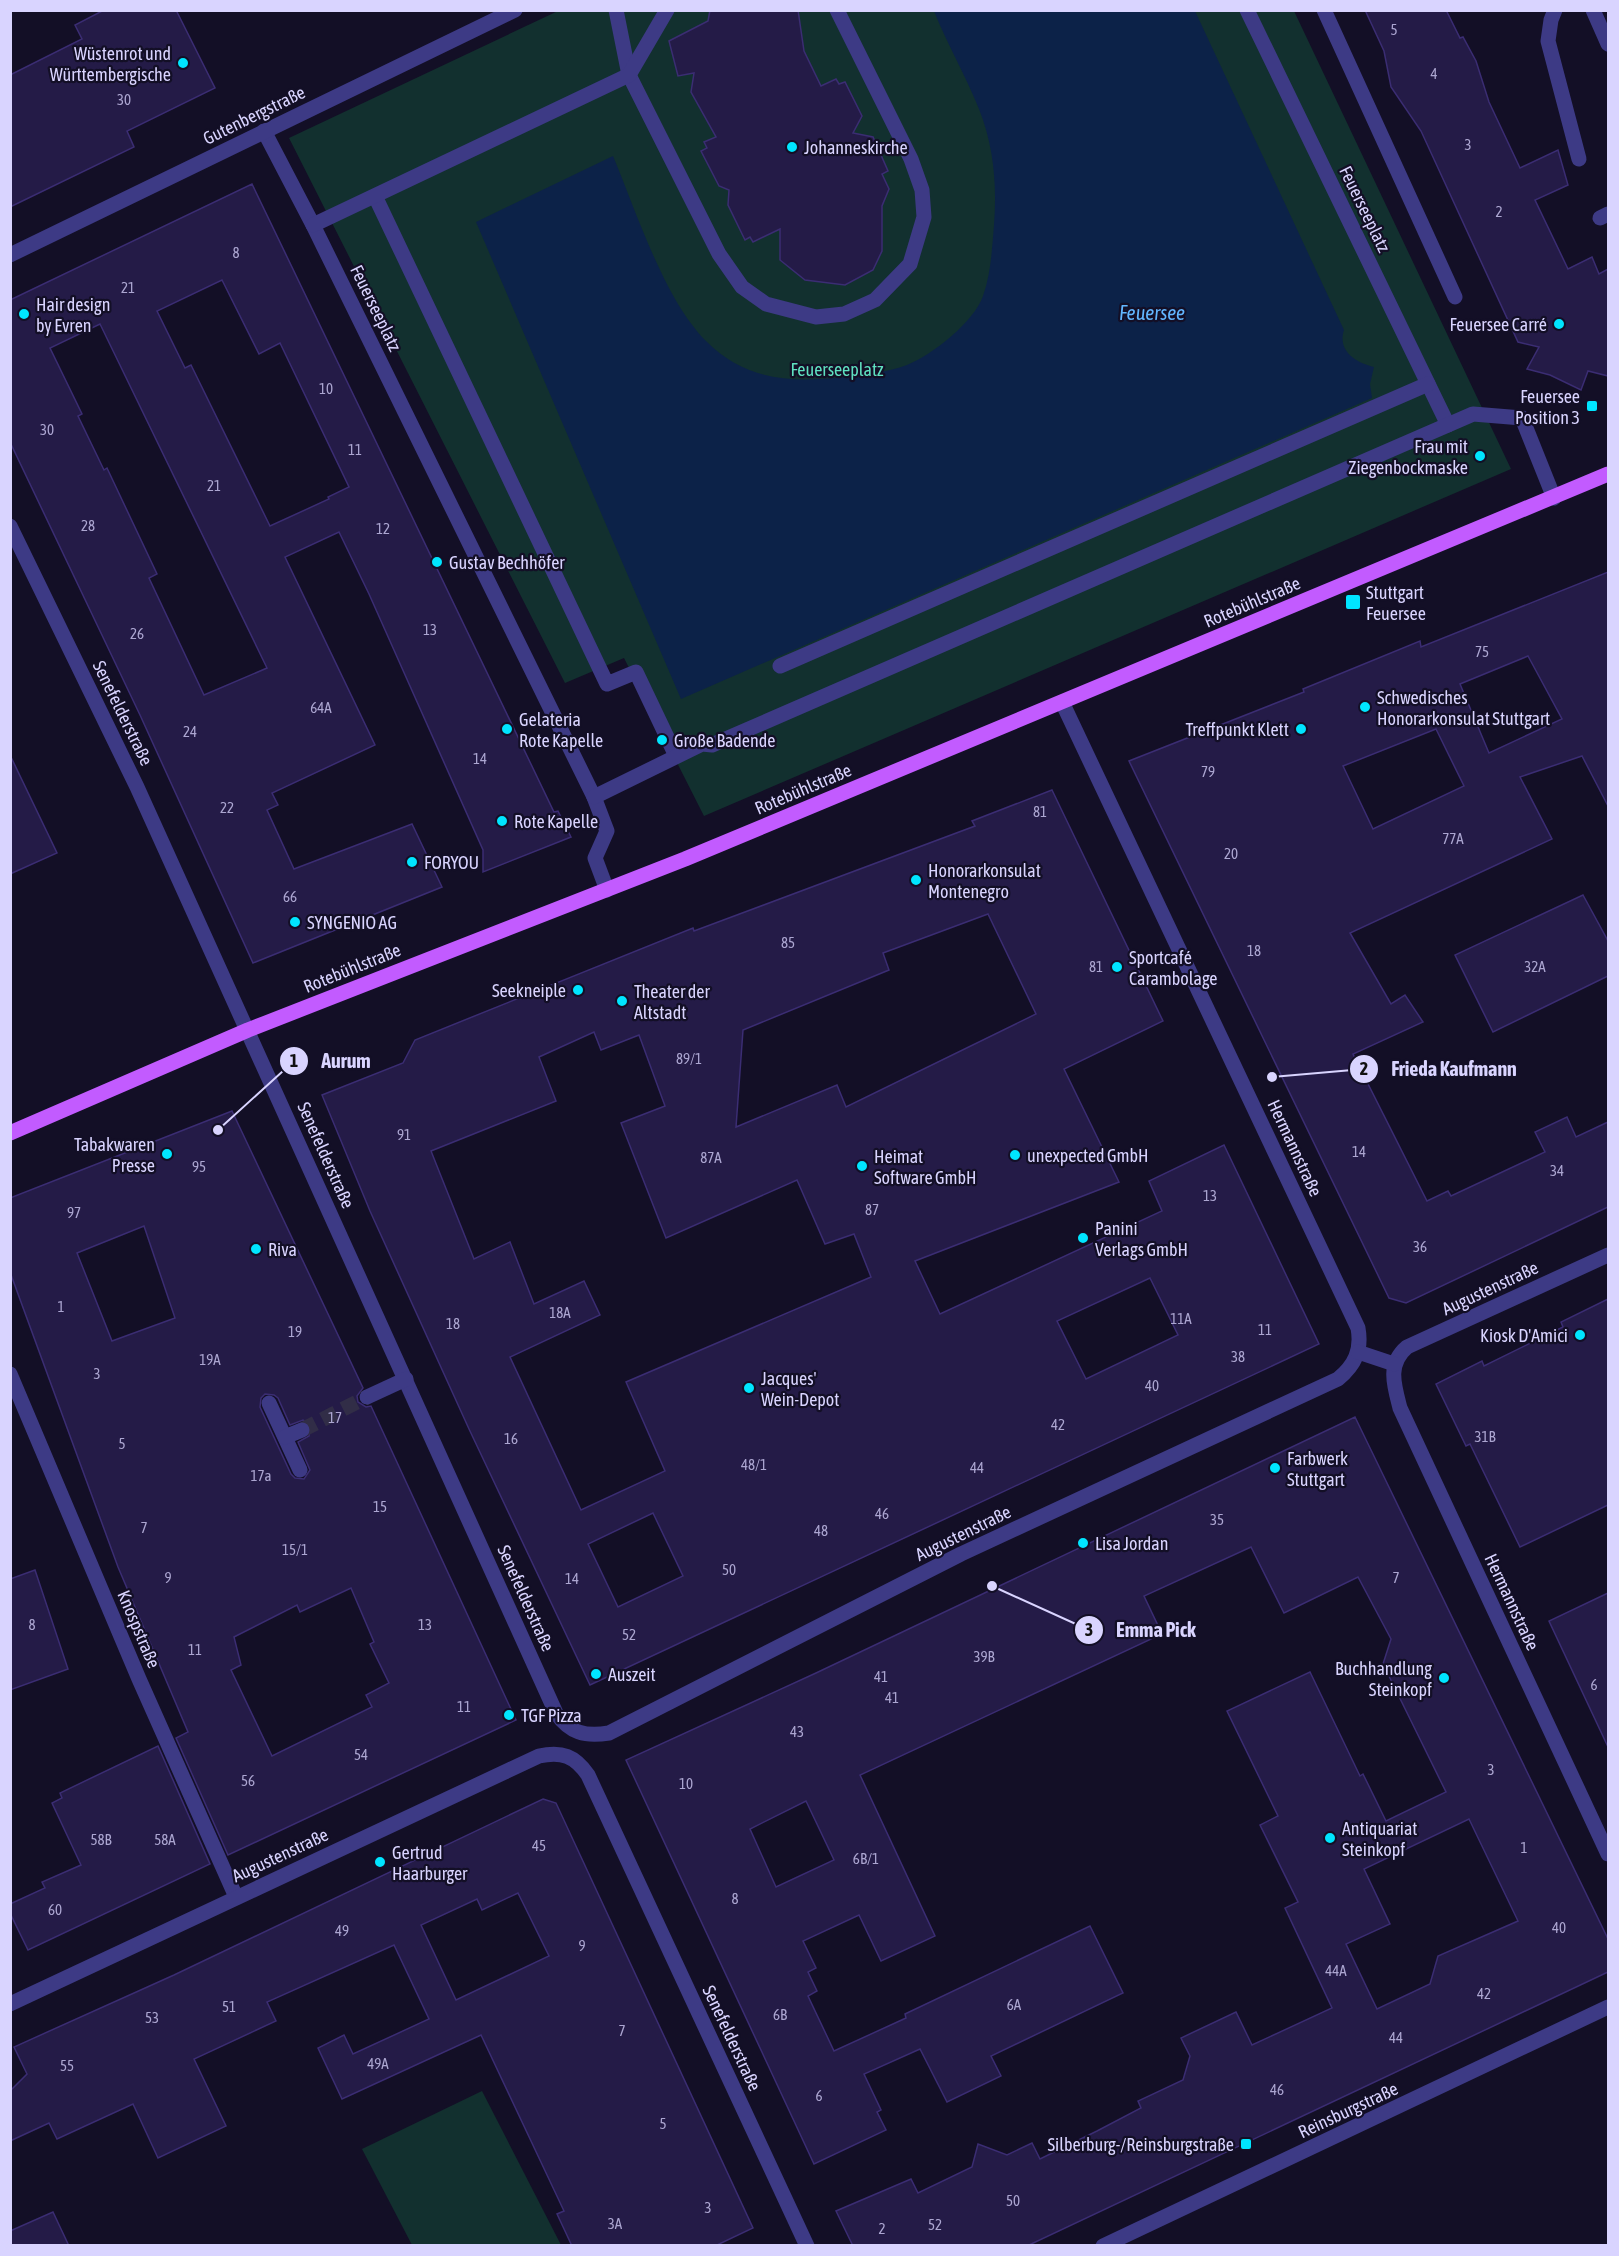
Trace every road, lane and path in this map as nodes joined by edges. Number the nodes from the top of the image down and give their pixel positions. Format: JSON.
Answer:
{"nodes":[{"id":1,"x":515,"y":10,"type":"edge"},
{"id":2,"x":616,"y":10,"type":"edge"},
{"id":3,"x":666,"y":10,"type":"edge"},
{"id":4,"x":837,"y":10,"type":"edge"},
{"id":5,"x":1247,"y":10,"type":"edge"},
{"id":6,"x":1324,"y":10,"type":"edge"},
{"id":7,"x":1555,"y":10,"type":"edge"},
{"id":8,"x":1593,"y":10,"type":"edge"},
{"id":9,"x":1608,"y":44,"type":"edge"},
{"id":10,"x":629,"y":75,"type":"junction"},
{"id":11,"x":264,"y":131,"type":"junction"},
{"id":12,"x":1579,"y":159,"type":"dead end"},
{"id":13,"x":375,"y":196,"type":"junction"},
{"id":14,"x":313,"y":225,"type":"junction"},
{"id":15,"x":10,"y":255,"type":"edge"},
{"id":16,"x":1455,"y":297,"type":"dead end"},
{"id":17,"x":1428,"y":384,"type":"junction"},
{"id":18,"x":1448,"y":425,"type":"junction"},
{"id":19,"x":1608,"y":474,"type":"edge"},
{"id":20,"x":1554,"y":498,"type":"junction"},
{"id":21,"x":10,"y":526,"type":"edge"},
{"id":22,"x":780,"y":666,"type":"dead end"},
{"id":23,"x":1062,"y":702,"type":"junction"},
{"id":24,"x":676,"y":756,"type":"junction"},
{"id":25,"x":594,"y":797,"type":"junction"},
{"id":26,"x":607,"y":890,"type":"junction"},
{"id":27,"x":248,"y":1030,"type":"junction"},
{"id":28,"x":10,"y":1133,"type":"edge"},
{"id":29,"x":1608,"y":1255,"type":"edge"},
{"id":30,"x":1358,"y":1352,"type":"junction"},
{"id":31,"x":1394,"y":1364,"type":"junction"},
{"id":32,"x":10,"y":1374,"type":"edge"},
{"id":33,"x":406,"y":1379,"type":"junction"},
{"id":34,"x":367,"y":1397,"type":"tunnel mouth"},
{"id":35,"x":269,"y":1403,"type":"dead end"},
{"id":36,"x":302,"y":1430,"type":"tunnel mouth"},
{"id":37,"x":285,"y":1437,"type":"junction"},
{"id":38,"x":300,"y":1470,"type":"dead end"},
{"id":39,"x":575,"y":1732,"type":"junction"},
{"id":40,"x":568,"y":1755,"type":"junction"},
{"id":41,"x":1608,"y":1854,"type":"edge"},
{"id":42,"x":236,"y":1898,"type":"junction"},
{"id":43,"x":10,"y":2004,"type":"edge"},
{"id":44,"x":1608,"y":2007,"type":"edge"},
{"id":45,"x":807,"y":2246,"type":"edge"},
{"id":46,"x":1103,"y":2246,"type":"edge"}],
"edges":[{"from":1,"to":11,"type":"street","name":"Gutenbergstraße"},
{"from":2,"to":10,"type":"street"},
{"from":3,"to":10,"type":"street"},
{"from":4,"to":10,"type":"street"},
{"from":5,"to":17,"type":"street","name":"Feuerseeplatz"},
{"from":6,"to":16,"type":"street"},
{"from":7,"to":12,"type":"street"},
{"from":8,"to":9,"type":"street"},
{"from":10,"to":13,"type":"street"},
{"from":11,"to":14,"type":"street","name":"Feuerseeplatz"},
{"from":11,"to":15,"type":"street","name":"Gutenbergstraße"},
{"from":13,"to":14,"type":"street"},
{"from":13,"to":24,"type":"street"},
{"from":14,"to":25,"type":"street","name":"Feuerseeplatz"},
{"from":17,"to":18,"type":"street","name":"Feuerseeplatz"},
{"from":17,"to":22,"type":"street"},
{"from":18,"to":20,"type":"street"},
{"from":18,"to":24,"type":"street"},
{"from":19,"to":20,"type":"main road","name":"Rotebühlstraße"},
{"from":20,"to":23,"type":"main road","name":"Rotebühlstraße"},
{"from":21,"to":27,"type":"street","name":"Senefelderstraße"},
{"from":23,"to":26,"type":"main road","name":"Rotebühlstraße"},
{"from":23,"to":30,"type":"street","name":"Hermannstraße"},
{"from":24,"to":25,"type":"street"},
{"from":25,"to":26,"type":"street","name":"Feuerseeplatz"},
{"from":26,"to":27,"type":"main road","name":"Rotebühlstraße"},
{"from":27,"to":28,"type":"main road","name":"Rotebühlstraße"},
{"from":27,"to":33,"type":"street","name":"Senefelderstraße"},
{"from":29,"to":31,"type":"street","name":"Augustenstraße"},
{"from":30,"to":31,"type":"street"},
{"from":30,"to":39,"type":"street","name":"Augustenstraße"},
{"from":31,"to":41,"type":"street","name":"Hermannstraße"},
{"from":32,"to":42,"type":"street","name":"Knospstraße"},
{"from":33,"to":34,"type":"street"},
{"from":33,"to":39,"type":"street","name":"Senefelderstraße"},
{"from":35,"to":37,"type":"street"},
{"from":36,"to":37,"type":"street"},
{"from":37,"to":38,"type":"street"},
{"from":39,"to":40,"type":"street"},
{"from":40,"to":42,"type":"street","name":"Augustenstraße"},
{"from":40,"to":45,"type":"street","name":"Senefelderstraße"},
{"from":42,"to":43,"type":"street","name":"Augustenstraße"},
{"from":44,"to":46,"type":"street","name":"Reinsburgstraße"}]}
